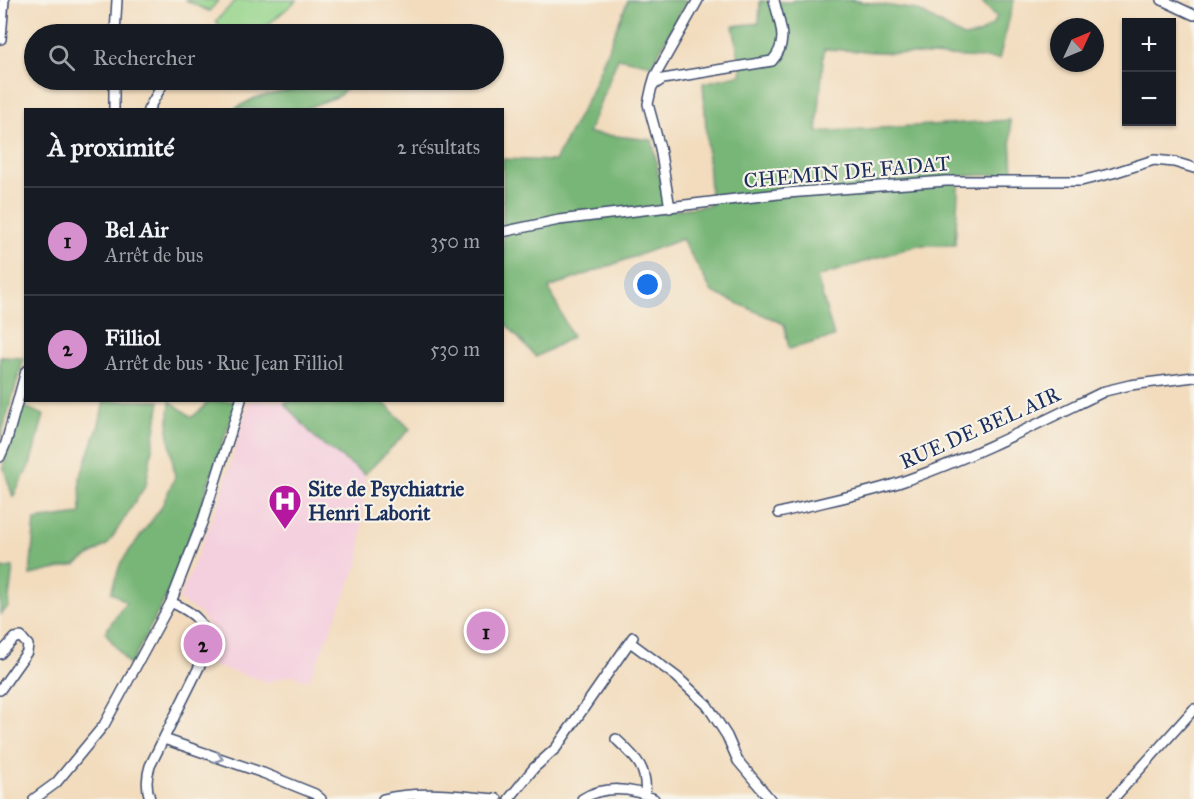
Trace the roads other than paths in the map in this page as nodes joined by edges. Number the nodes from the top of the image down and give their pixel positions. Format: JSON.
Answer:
{"nodes":[{"id":1,"x":4,"y":0,"type":"edge"},
{"id":2,"x":117,"y":0,"type":"edge"},
{"id":3,"x":698,"y":0,"type":"edge"},
{"id":4,"x":774,"y":0,"type":"edge"},
{"id":5,"x":1162,"y":0,"type":"edge"},
{"id":6,"x":1194,"y":15,"type":"edge"},
{"id":7,"x":116,"y":24,"type":"edge"},
{"id":8,"x":1,"y":39,"type":"edge"},
{"id":9,"x":652,"y":86,"type":"junction"},
{"id":10,"x":114,"y":90,"type":"edge"},
{"id":11,"x":159,"y":90,"type":"edge"},
{"id":12,"x":114,"y":108,"type":"edge"},
{"id":13,"x":149,"y":108,"type":"edge"},
{"id":14,"x":1194,"y":168,"type":"edge"},
{"id":15,"x":670,"y":208,"type":"junction"},
{"id":16,"x":504,"y":232,"type":"edge"},
{"id":17,"x":1194,"y":377,"type":"edge"},
{"id":18,"x":24,"y":378,"type":"edge"},
{"id":19,"x":240,"y":402,"type":"edge"},
{"id":20,"x":0,"y":457,"type":"edge"},
{"id":21,"x":779,"y":513,"type":"dead end"},
{"id":22,"x":171,"y":602,"type":"junction"},
{"id":23,"x":0,"y":654,"type":"edge"},
{"id":24,"x":0,"y":690,"type":"edge"},
{"id":25,"x":1192,"y":715,"type":"edge"},
{"id":26,"x":164,"y":739,"type":"junction"},
{"id":27,"x":616,"y":739,"type":"dead end"},
{"id":28,"x":650,"y":797,"type":"edge"},
{"id":29,"x":34,"y":798,"type":"edge"},
{"id":30,"x":457,"y":798,"type":"edge"},
{"id":31,"x":150,"y":799,"type":"edge"},
{"id":32,"x":321,"y":799,"type":"edge"},
{"id":33,"x":383,"y":799,"type":"edge"},
{"id":34,"x":497,"y":799,"type":"edge"},
{"id":35,"x":509,"y":799,"type":"edge"},
{"id":36,"x":582,"y":799,"type":"edge"},
{"id":37,"x":770,"y":799,"type":"edge"},
{"id":38,"x":1113,"y":799,"type":"edge"}],
"edges":[{"from":1,"to":8,"type":"street"},
{"from":2,"to":7,"type":"street"},
{"from":3,"to":9,"type":"street"},
{"from":4,"to":9,"type":"street"},
{"from":5,"to":6,"type":"street"},
{"from":9,"to":15,"type":"street"},
{"from":10,"to":12,"type":"street"},
{"from":11,"to":13,"type":"street"},
{"from":14,"to":15,"type":"street","name":"CHEMIN DE FADAT"},
{"from":15,"to":16,"type":"street","name":"CHEMIN DE FADAT"},
{"from":17,"to":21,"type":"street","name":"RUE DE BEL AIR"},
{"from":18,"to":20,"type":"street"},
{"from":19,"to":22,"type":"street"},
{"from":22,"to":26,"type":"street"},
{"from":22,"to":29,"type":"street"},
{"from":23,"to":24,"type":"street"},
{"from":25,"to":38,"type":"street"},
{"from":26,"to":31,"type":"street"},
{"from":26,"to":32,"type":"street","one_way":true},
{"from":27,"to":28,"type":"street"},
{"from":28,"to":36,"type":"street"},
{"from":30,"to":33,"type":"street"},
{"from":30,"to":34,"type":"street"},
{"from":35,"to":37,"type":"street"}]}
